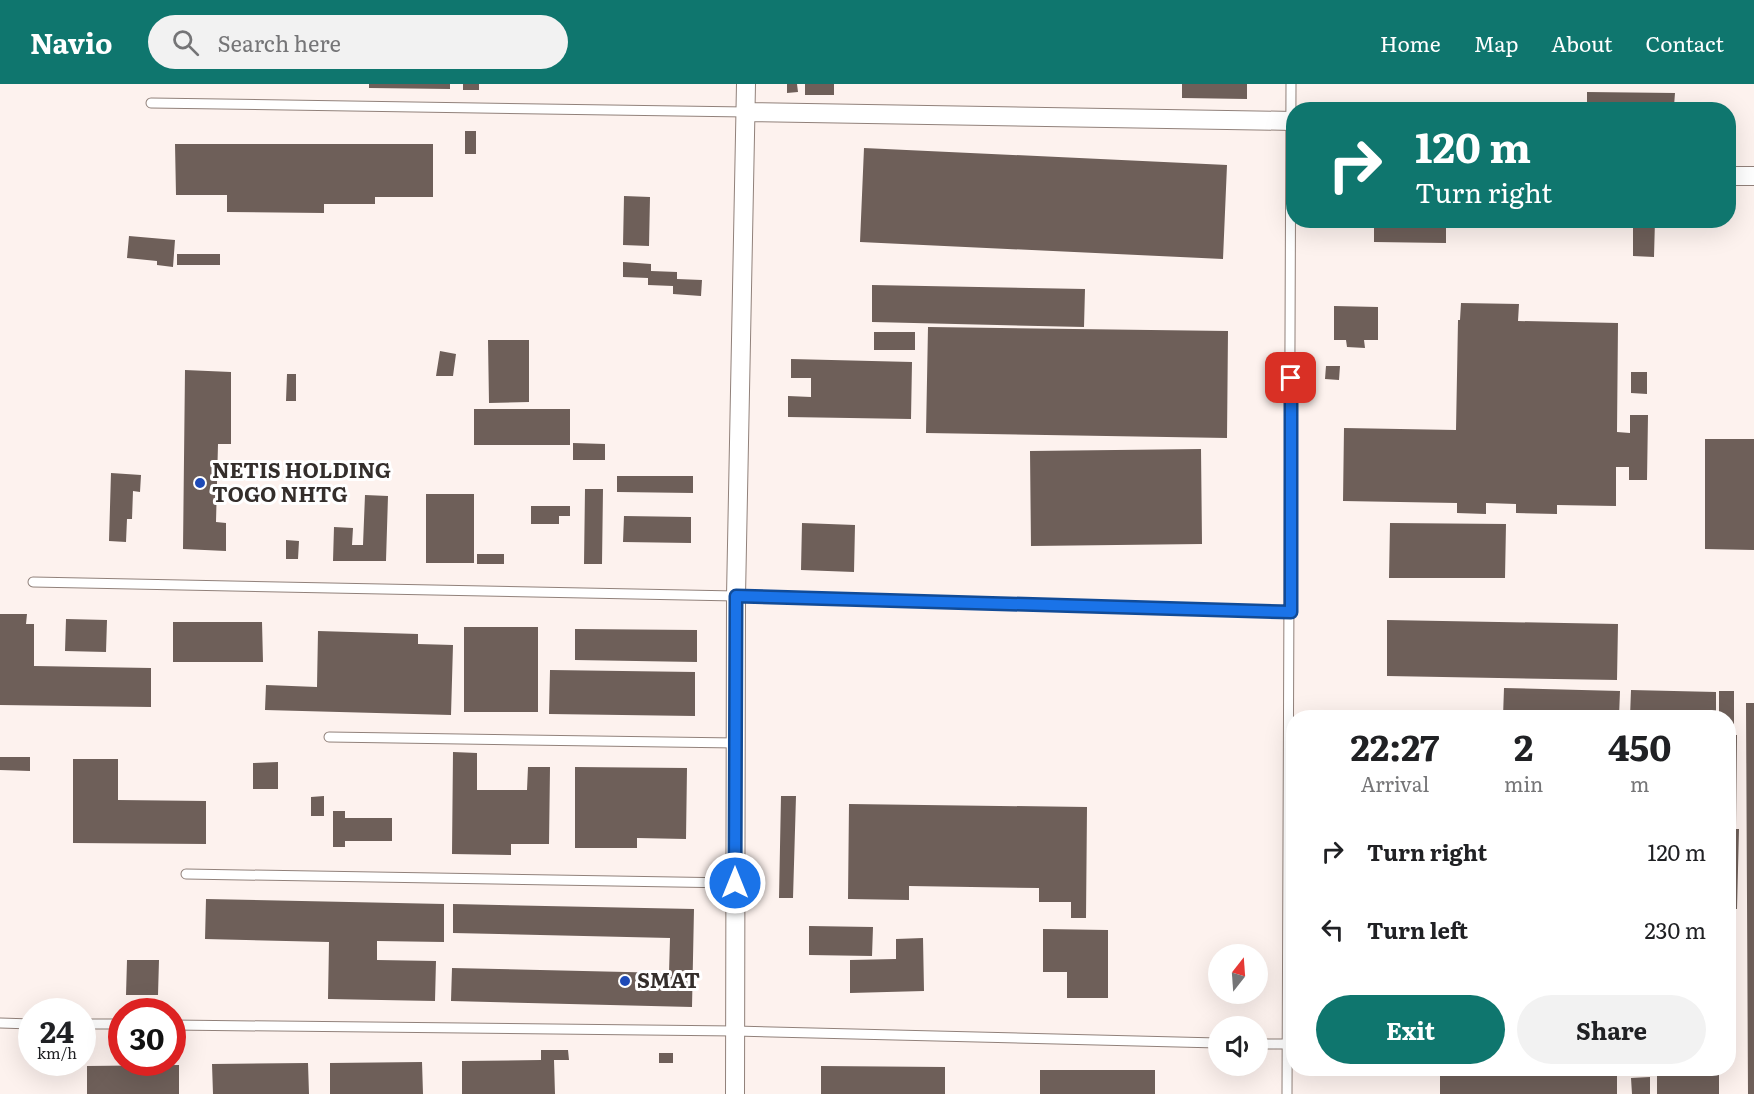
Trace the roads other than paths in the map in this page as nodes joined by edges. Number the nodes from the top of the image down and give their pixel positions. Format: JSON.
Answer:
{"nodes":[{"id":1,"x":746,"y":84,"type":"edge"},
{"id":2,"x":1291,"y":84,"type":"edge"},
{"id":3,"x":1291,"y":102,"type":"edge"},
{"id":4,"x":151,"y":103,"type":"dead end"},
{"id":5,"x":746,"y":112,"type":"junction"},
{"id":6,"x":1286,"y":121,"type":"edge"},
{"id":7,"x":1736,"y":176,"type":"edge"},
{"id":8,"x":1754,"y":176,"type":"edge"},
{"id":9,"x":1292,"y":228,"type":"edge"},
{"id":10,"x":33,"y":582,"type":"dead end"},
{"id":11,"x":736,"y":596,"type":"junction"},
{"id":12,"x":1291,"y":612,"type":"junction"},
{"id":13,"x":1290,"y":710,"type":"edge"},
{"id":14,"x":329,"y":737,"type":"dead end"},
{"id":15,"x":736,"y":743,"type":"junction"},
{"id":16,"x":186,"y":874,"type":"dead end"},
{"id":17,"x":735,"y":883,"type":"junction"},
{"id":18,"x":1286,"y":972,"type":"edge"},
{"id":19,"x":0,"y":1023,"type":"edge"},
{"id":20,"x":18,"y":1024,"type":"edge"},
{"id":21,"x":186,"y":1025,"type":"edge"},
{"id":22,"x":735,"y":1031,"type":"junction"},
{"id":23,"x":1208,"y":1043,"type":"edge"},
{"id":24,"x":1268,"y":1044,"type":"edge"},
{"id":25,"x":1285,"y":1044,"type":"junction"},
{"id":26,"x":1286,"y":1069,"type":"edge"},
{"id":27,"x":1286,"y":1076,"type":"edge"},
{"id":28,"x":735,"y":1094,"type":"edge"},
{"id":29,"x":1287,"y":1094,"type":"edge"}],
"edges":[{"from":1,"to":5,"type":"street"},
{"from":2,"to":3,"type":"lane"},
{"from":4,"to":5,"type":"lane"},
{"from":5,"to":6,"type":"street"},
{"from":5,"to":11,"type":"street"},
{"from":7,"to":8,"type":"street"},
{"from":9,"to":12,"type":"lane"},
{"from":10,"to":11,"type":"lane"},
{"from":11,"to":12,"type":"lane"},
{"from":11,"to":15,"type":"street"},
{"from":12,"to":13,"type":"lane"},
{"from":14,"to":15,"type":"lane"},
{"from":15,"to":17,"type":"street"},
{"from":16,"to":17,"type":"lane"},
{"from":17,"to":22,"type":"street"},
{"from":18,"to":25,"type":"lane"},
{"from":19,"to":20,"type":"lane"},
{"from":21,"to":22,"type":"lane"},
{"from":22,"to":23,"type":"lane"},
{"from":22,"to":28,"type":"street"},
{"from":24,"to":25,"type":"lane"},
{"from":25,"to":26,"type":"lane"},
{"from":27,"to":29,"type":"lane"}]}
